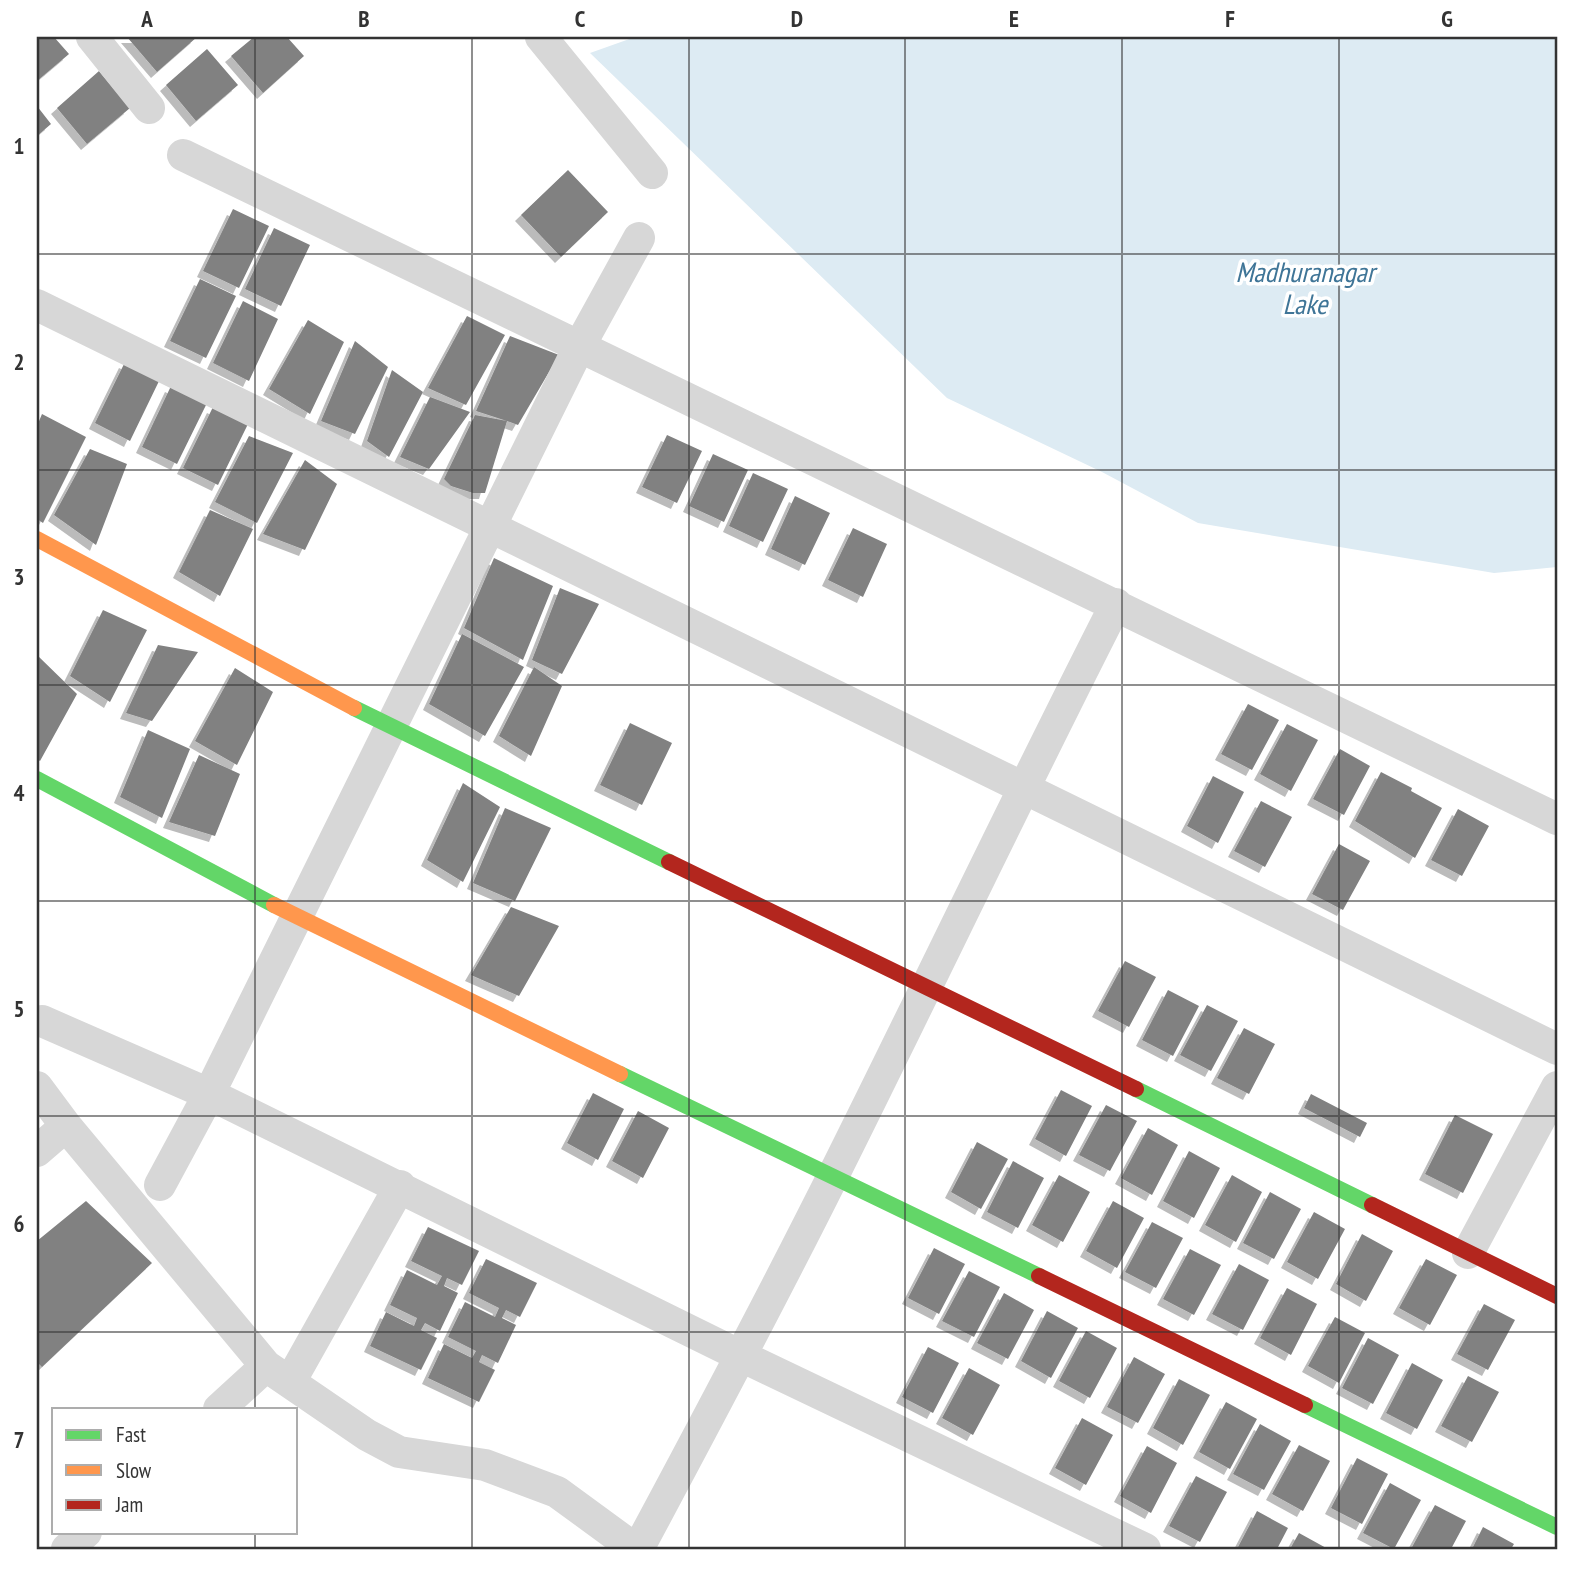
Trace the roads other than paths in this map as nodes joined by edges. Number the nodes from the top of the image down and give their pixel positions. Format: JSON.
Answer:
{"nodes":[{"id":1,"x":92,"y":37,"type":"edge"},
{"id":2,"x":541,"y":37,"type":"edge"},
{"id":3,"x":149,"y":108,"type":"dead end"},
{"id":4,"x":183,"y":155,"type":"dead end"},
{"id":5,"x":652,"y":173,"type":"dead end"},
{"id":6,"x":639,"y":237,"type":"dead end"},
{"id":7,"x":37,"y":305,"type":"edge"},
{"id":8,"x":579,"y":347,"type":"junction"},
{"id":9,"x":490,"y":527,"type":"junction"},
{"id":10,"x":37,"y":539,"type":"edge"},
{"id":11,"x":1116,"y":604,"type":"junction"},
{"id":12,"x":390,"y":727,"type":"junction"},
{"id":13,"x":37,"y":779,"type":"edge"},
{"id":14,"x":1023,"y":786,"type":"junction"},
{"id":15,"x":1557,"y":819,"type":"edge"},
{"id":16,"x":297,"y":917,"type":"junction"},
{"id":17,"x":927,"y":986,"type":"junction"},
{"id":18,"x":42,"y":1021,"type":"dead end"},
{"id":19,"x":1557,"y":1049,"type":"edge"},
{"id":20,"x":37,"y":1087,"type":"edge"},
{"id":21,"x":209,"y":1094,"type":"junction"},
{"id":22,"x":1555,"y":1098,"type":"edge"},
{"id":23,"x":66,"y":1126,"type":"junction"},
{"id":24,"x":37,"y":1151,"type":"edge"},
{"id":25,"x":832,"y":1178,"type":"junction"},
{"id":26,"x":160,"y":1185,"type":"dead end"},
{"id":27,"x":400,"y":1186,"type":"junction"},
{"id":28,"x":1468,"y":1253,"type":"junction"},
{"id":29,"x":1557,"y":1296,"type":"edge"},
{"id":30,"x":741,"y":1356,"type":"junction"},
{"id":31,"x":278,"y":1374,"type":"junction"},
{"id":32,"x":221,"y":1408,"type":"edge"},
{"id":33,"x":1557,"y":1527,"type":"edge"},
{"id":34,"x":84,"y":1534,"type":"edge"},
{"id":35,"x":67,"y":1549,"type":"edge"},
{"id":36,"x":637,"y":1549,"type":"edge"},
{"id":37,"x":1144,"y":1549,"type":"edge"}],
"edges":[{"from":1,"to":3,"type":"street"},
{"from":2,"to":5,"type":"street"},
{"from":4,"to":8,"type":"street"},
{"from":6,"to":8,"type":"street"},
{"from":7,"to":9,"type":"street"},
{"from":8,"to":9,"type":"street"},
{"from":8,"to":11,"type":"street"},
{"from":9,"to":12,"type":"street"},
{"from":9,"to":14,"type":"street"},
{"from":10,"to":12,"type":"street"},
{"from":11,"to":14,"type":"street"},
{"from":11,"to":15,"type":"street"},
{"from":12,"to":16,"type":"street"},
{"from":12,"to":17,"type":"street"},
{"from":13,"to":16,"type":"street"},
{"from":14,"to":17,"type":"street"},
{"from":14,"to":19,"type":"street"},
{"from":16,"to":21,"type":"street"},
{"from":16,"to":25,"type":"street"},
{"from":17,"to":25,"type":"street"},
{"from":17,"to":28,"type":"street"},
{"from":18,"to":21,"type":"street"},
{"from":20,"to":23,"type":"street"},
{"from":21,"to":26,"type":"street"},
{"from":21,"to":27,"type":"street"},
{"from":22,"to":28,"type":"street"},
{"from":23,"to":24,"type":"street"},
{"from":23,"to":31,"type":"street"},
{"from":25,"to":30,"type":"street"},
{"from":25,"to":33,"type":"street"},
{"from":27,"to":30,"type":"street"},
{"from":27,"to":31,"type":"street"},
{"from":28,"to":29,"type":"street"},
{"from":30,"to":36,"type":"street"},
{"from":30,"to":37,"type":"street"},
{"from":31,"to":32,"type":"street"},
{"from":31,"to":36,"type":"street"},
{"from":34,"to":35,"type":"street"}]}
